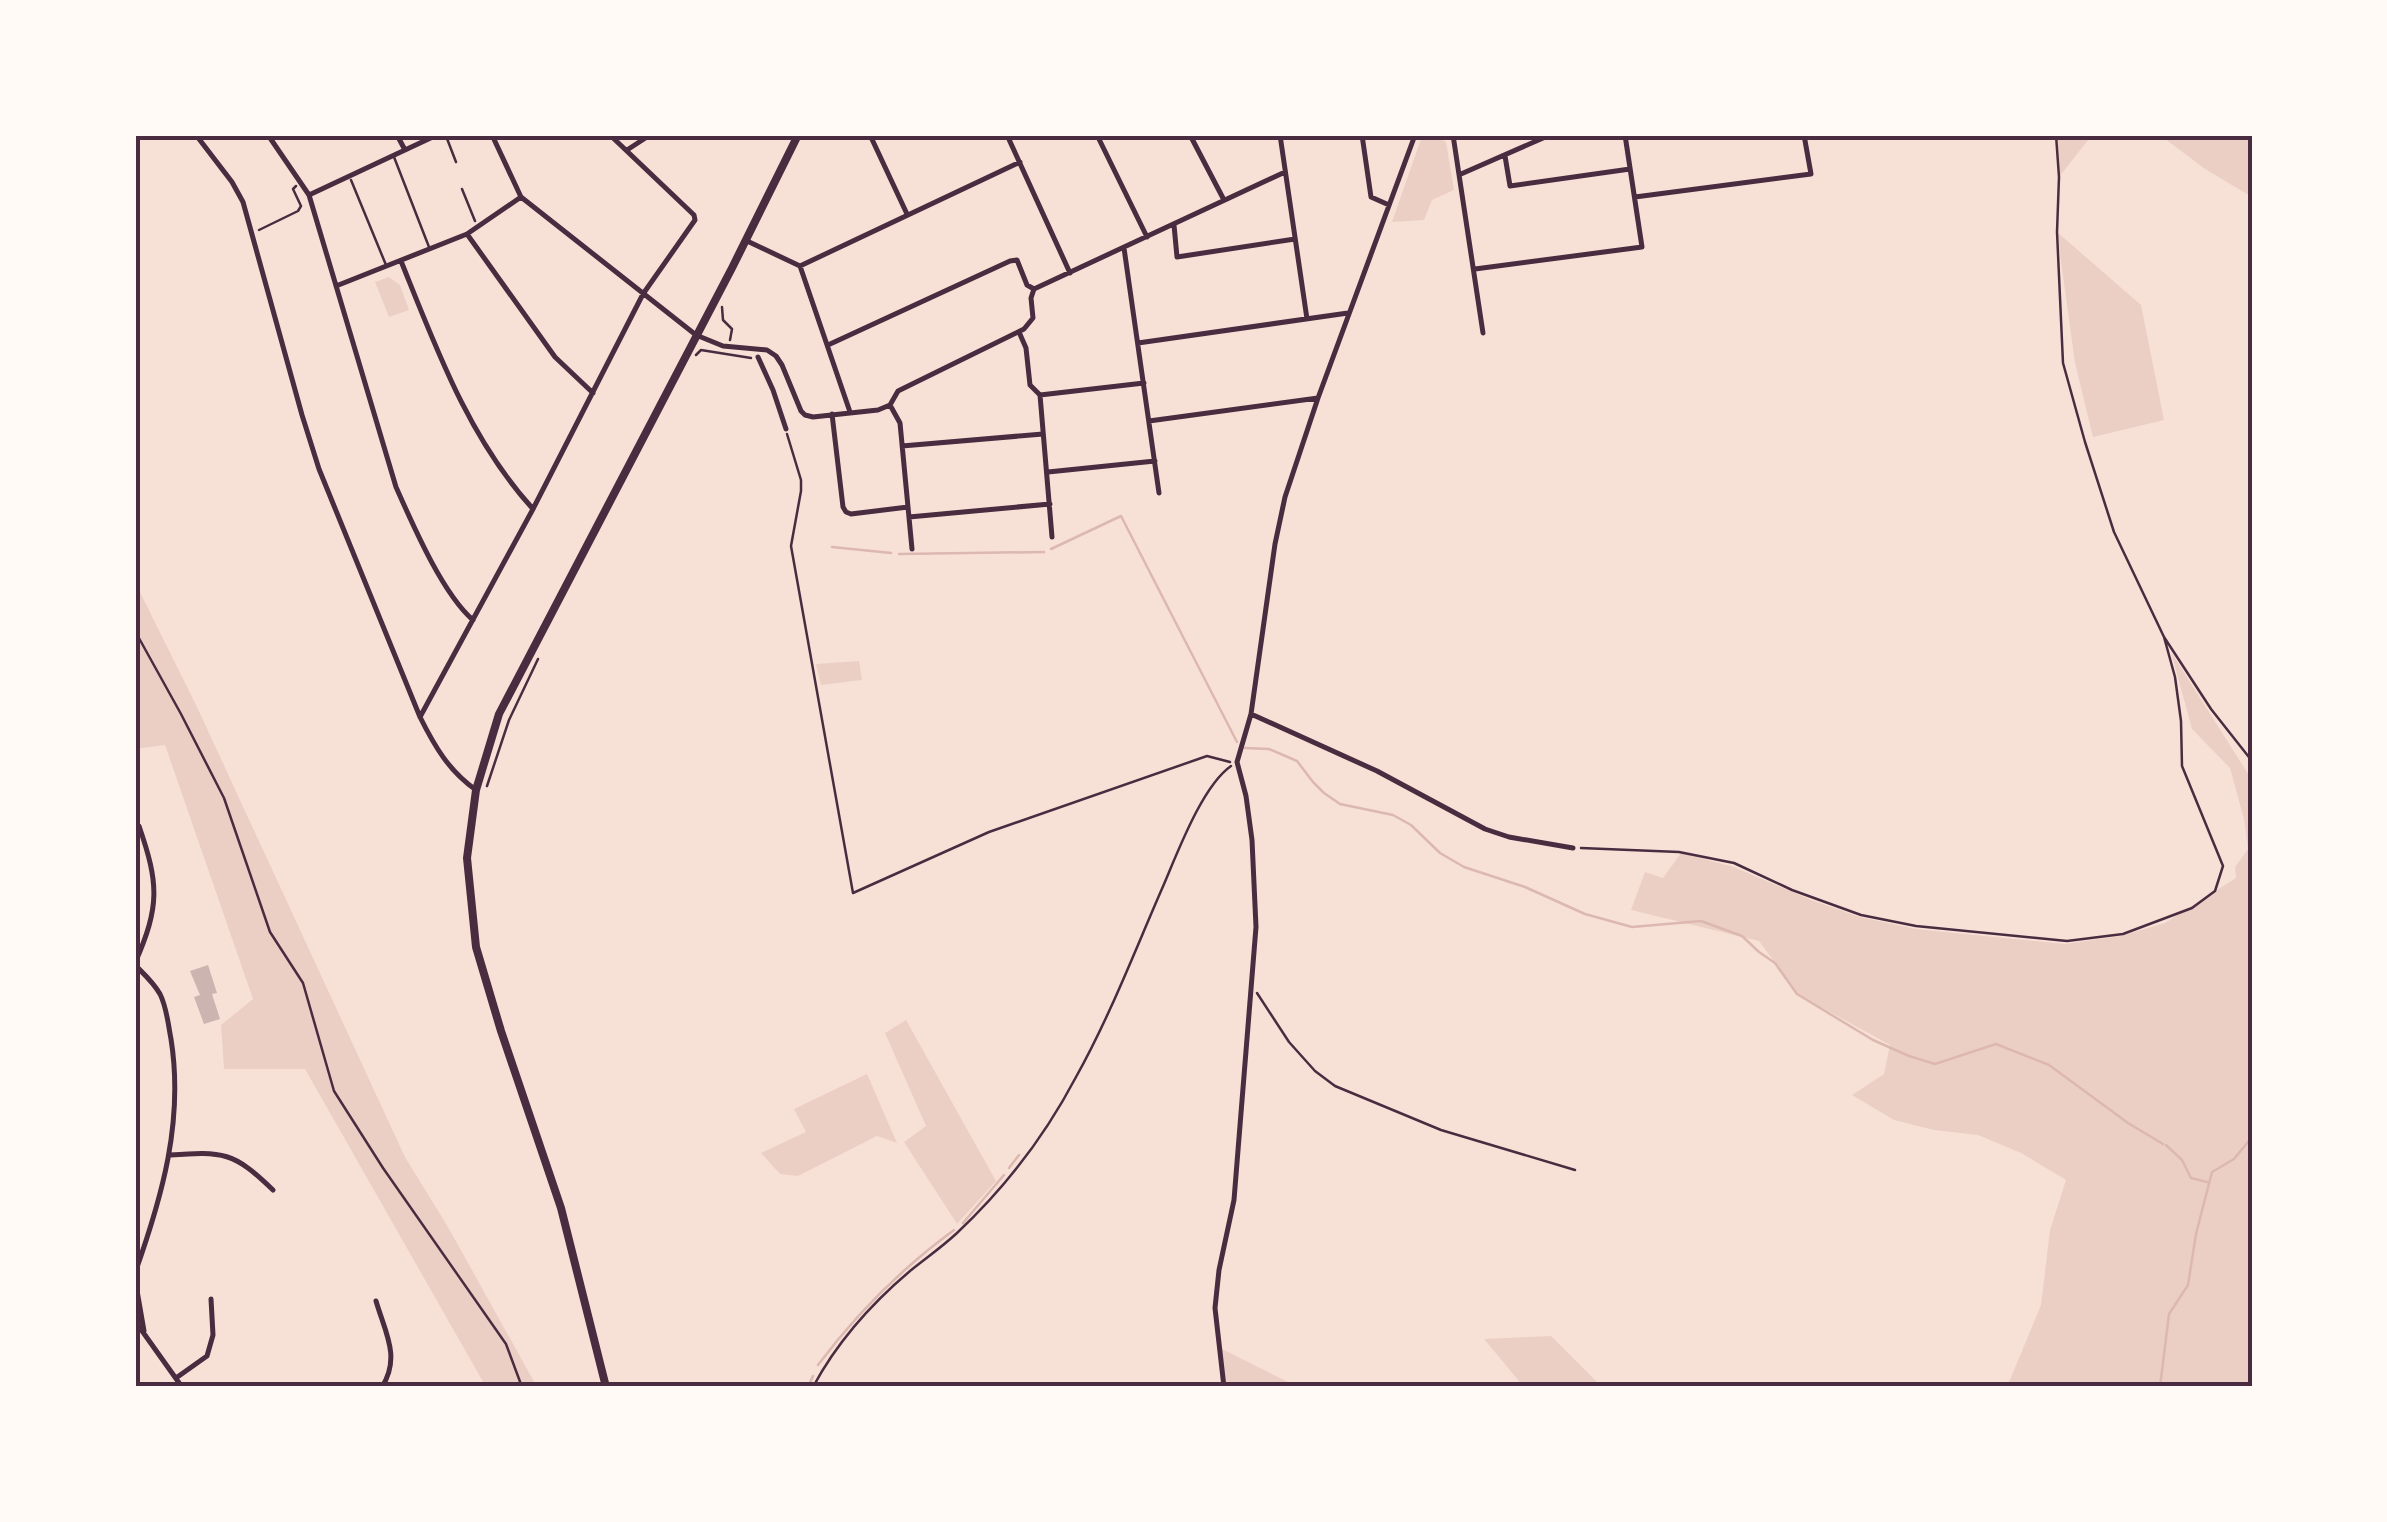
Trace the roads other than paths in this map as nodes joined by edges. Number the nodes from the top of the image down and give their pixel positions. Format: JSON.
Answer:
{"nodes":[{"id":1,"x":196,"y":135,"type":"edge"},
{"id":2,"x":268,"y":135,"type":"edge"},
{"id":3,"x":397,"y":135,"type":"edge"},
{"id":4,"x":437,"y":135,"type":"edge"},
{"id":5,"x":492,"y":135,"type":"edge"},
{"id":6,"x":610,"y":135,"type":"edge"},
{"id":7,"x":650,"y":135,"type":"edge"},
{"id":8,"x":798,"y":135,"type":"edge"},
{"id":9,"x":870,"y":135,"type":"edge"},
{"id":10,"x":1008,"y":135,"type":"edge"},
{"id":11,"x":1097,"y":135,"type":"edge"},
{"id":12,"x":1190,"y":135,"type":"edge"},
{"id":13,"x":1280,"y":135,"type":"edge"},
{"id":14,"x":1362,"y":135,"type":"edge"},
{"id":15,"x":1415,"y":135,"type":"edge"},
{"id":16,"x":1550,"y":135,"type":"edge"},
{"id":17,"x":1625,"y":135,"type":"edge"},
{"id":18,"x":1804,"y":135,"type":"edge"},
{"id":19,"x":1451,"y":137,"type":"edge"},
{"id":20,"x":405,"y":150,"type":"junction"},
{"id":21,"x":626,"y":150,"type":"junction"},
{"id":22,"x":393,"y":155,"type":"junction"},
{"id":23,"x":1505,"y":156,"type":"junction"},
{"id":24,"x":1020,"y":162,"type":"junction"},
{"id":25,"x":1630,"y":169,"type":"junction"},
{"id":26,"x":1285,"y":172,"type":"junction"},
{"id":27,"x":1460,"y":174,"type":"junction"},
{"id":28,"x":349,"y":176,"type":"junction"},
{"id":29,"x":309,"y":194,"type":"junction"},
{"id":30,"x":521,"y":197,"type":"junction"},
{"id":31,"x":1634,"y":198,"type":"junction"},
{"id":32,"x":1224,"y":200,"type":"junction"},
{"id":33,"x":1389,"y":205,"type":"junction"},
{"id":34,"x":908,"y":214,"type":"junction"},
{"id":35,"x":1174,"y":225,"type":"junction"},
{"id":36,"x":467,"y":234,"type":"junction"},
{"id":37,"x":1147,"y":237,"type":"junction"},
{"id":38,"x":1296,"y":239,"type":"junction"},
{"id":39,"x":745,"y":240,"type":"junction"},
{"id":40,"x":1124,"y":248,"type":"junction"},
{"id":41,"x":430,"y":249,"type":"junction"},
{"id":42,"x":401,"y":261,"type":"junction"},
{"id":43,"x":386,"y":266,"type":"junction"},
{"id":44,"x":800,"y":266,"type":"junction"},
{"id":45,"x":1475,"y":269,"type":"junction"},
{"id":46,"x":1070,"y":273,"type":"junction"},
{"id":47,"x":336,"y":286,"type":"junction"},
{"id":48,"x":1034,"y":290,"type":"junction"},
{"id":49,"x":643,"y":294,"type":"junction"},
{"id":50,"x":1350,"y":313,"type":"junction"},
{"id":51,"x":1307,"y":319,"type":"junction"},
{"id":52,"x":1019,"y":332,"type":"junction"},
{"id":53,"x":1483,"y":334,"type":"dead end"},
{"id":54,"x":696,"y":335,"type":"junction"},
{"id":55,"x":1138,"y":344,"type":"junction"},
{"id":56,"x":828,"y":345,"type":"junction"},
{"id":57,"x":758,"y":357,"type":"road end"},
{"id":58,"x":1144,"y":382,"type":"junction"},
{"id":59,"x":593,"y":393,"type":"junction"},
{"id":60,"x":1040,"y":395,"type":"junction"},
{"id":61,"x":1318,"y":398,"type":"junction"},
{"id":62,"x":890,"y":404,"type":"junction"},
{"id":63,"x":850,"y":412,"type":"junction"},
{"id":64,"x":832,"y":414,"type":"junction"},
{"id":65,"x":1149,"y":421,"type":"junction"},
{"id":66,"x":786,"y":429,"type":"road end"},
{"id":67,"x":1044,"y":434,"type":"junction"},
{"id":68,"x":902,"y":446,"type":"junction"},
{"id":69,"x":1154,"y":461,"type":"junction"},
{"id":70,"x":1047,"y":472,"type":"junction"},
{"id":71,"x":1159,"y":493,"type":"dead end"},
{"id":72,"x":1050,"y":504,"type":"junction"},
{"id":73,"x":908,"y":508,"type":"junction"},
{"id":74,"x":534,"y":509,"type":"junction"},
{"id":75,"x":908,"y":517,"type":"junction"},
{"id":76,"x":1052,"y":538,"type":"dead end"},
{"id":77,"x":912,"y":549,"type":"dead end"},
{"id":78,"x":473,"y":620,"type":"junction"},
{"id":79,"x":1250,"y":714,"type":"junction"},
{"id":80,"x":420,"y":718,"type":"junction"},
{"id":81,"x":481,"y":791,"type":"junction"},
{"id":82,"x":139,"y":826,"type":"dead end"},
{"id":83,"x":1573,"y":848,"type":"road end"},
{"id":84,"x":135,"y":964,"type":"edge"},
{"id":85,"x":170,"y":1154,"type":"junction"},
{"id":86,"x":273,"y":1190,"type":"dead end"},
{"id":87,"x":135,"y":1276,"type":"edge"},
{"id":88,"x":211,"y":1299,"type":"dead end"},
{"id":89,"x":376,"y":1301,"type":"dead end"},
{"id":90,"x":135,"y":1320,"type":"edge"},
{"id":91,"x":144,"y":1334,"type":"junction"},
{"id":92,"x":176,"y":1378,"type":"junction"},
{"id":93,"x":182,"y":1387,"type":"edge"},
{"id":94,"x":382,"y":1387,"type":"edge"},
{"id":95,"x":606,"y":1387,"type":"edge"},
{"id":96,"x":1224,"y":1387,"type":"edge"}],
"edges":[{"from":1,"to":80,"type":"street"},
{"from":2,"to":29,"type":"street"},
{"from":3,"to":20,"type":"street"},
{"from":4,"to":20,"type":"street"},
{"from":5,"to":30,"type":"street"},
{"from":6,"to":21,"type":"street"},
{"from":7,"to":21,"type":"street"},
{"from":8,"to":39,"type":"main road"},
{"from":9,"to":34,"type":"street"},
{"from":10,"to":24,"type":"street"},
{"from":11,"to":37,"type":"street"},
{"from":12,"to":32,"type":"street"},
{"from":13,"to":26,"type":"street"},
{"from":14,"to":33,"type":"street"},
{"from":15,"to":33,"type":"street"},
{"from":16,"to":23,"type":"street"},
{"from":17,"to":25,"type":"street"},
{"from":18,"to":31,"type":"street"},
{"from":19,"to":27,"type":"street"},
{"from":20,"to":22,"type":"street"},
{"from":21,"to":49,"type":"street"},
{"from":22,"to":28,"type":"street"},
{"from":22,"to":41,"type":"lane"},
{"from":23,"to":25,"type":"street"},
{"from":23,"to":27,"type":"street"},
{"from":24,"to":34,"type":"street"},
{"from":24,"to":46,"type":"street"},
{"from":25,"to":31,"type":"street"},
{"from":26,"to":32,"type":"street"},
{"from":26,"to":38,"type":"street"},
{"from":27,"to":45,"type":"street"},
{"from":28,"to":29,"type":"street"},
{"from":28,"to":43,"type":"lane"},
{"from":29,"to":47,"type":"street"},
{"from":30,"to":36,"type":"street"},
{"from":30,"to":49,"type":"street"},
{"from":31,"to":45,"type":"street"},
{"from":32,"to":35,"type":"street"},
{"from":33,"to":50,"type":"street"},
{"from":34,"to":44,"type":"street"},
{"from":35,"to":37,"type":"street"},
{"from":35,"to":38,"type":"street"},
{"from":36,"to":41,"type":"street"},
{"from":36,"to":59,"type":"street"},
{"from":37,"to":40,"type":"street"},
{"from":38,"to":51,"type":"street"},
{"from":39,"to":44,"type":"street"},
{"from":39,"to":54,"type":"main road"},
{"from":40,"to":46,"type":"street"},
{"from":40,"to":55,"type":"street"},
{"from":41,"to":42,"type":"street"},
{"from":42,"to":43,"type":"street"},
{"from":42,"to":74,"type":"street"},
{"from":43,"to":47,"type":"street"},
{"from":44,"to":56,"type":"street"},
{"from":45,"to":53,"type":"street"},
{"from":46,"to":48,"type":"street"},
{"from":47,"to":78,"type":"street"},
{"from":48,"to":52,"type":"street"},
{"from":48,"to":56,"type":"street"},
{"from":49,"to":54,"type":"street"},
{"from":49,"to":59,"type":"street"},
{"from":50,"to":51,"type":"street"},
{"from":50,"to":61,"type":"street"},
{"from":51,"to":55,"type":"street"},
{"from":52,"to":60,"type":"street"},
{"from":52,"to":62,"type":"street"},
{"from":54,"to":64,"type":"street"},
{"from":54,"to":81,"type":"main road"},
{"from":55,"to":58,"type":"street"},
{"from":56,"to":63,"type":"street"},
{"from":57,"to":66,"type":"street"},
{"from":58,"to":60,"type":"street"},
{"from":58,"to":65,"type":"street"},
{"from":59,"to":74,"type":"street"},
{"from":60,"to":67,"type":"street"},
{"from":61,"to":65,"type":"street"},
{"from":61,"to":79,"type":"street"},
{"from":62,"to":63,"type":"street"},
{"from":62,"to":68,"type":"street"},
{"from":63,"to":64,"type":"street"},
{"from":64,"to":73,"type":"street"},
{"from":65,"to":69,"type":"street"},
{"from":67,"to":68,"type":"street"},
{"from":67,"to":70,"type":"street"},
{"from":68,"to":73,"type":"street"},
{"from":69,"to":70,"type":"street"},
{"from":69,"to":71,"type":"street"},
{"from":70,"to":72,"type":"street"},
{"from":72,"to":75,"type":"street"},
{"from":72,"to":76,"type":"street"},
{"from":73,"to":75,"type":"street"},
{"from":74,"to":78,"type":"street"},
{"from":75,"to":77,"type":"street"},
{"from":78,"to":80,"type":"street"},
{"from":79,"to":83,"type":"street"},
{"from":79,"to":96,"type":"street"},
{"from":80,"to":81,"type":"street"},
{"from":81,"to":95,"type":"main road"},
{"from":82,"to":84,"type":"street"},
{"from":84,"to":85,"type":"street"},
{"from":85,"to":86,"type":"street"},
{"from":85,"to":87,"type":"street"},
{"from":87,"to":91,"type":"street"},
{"from":88,"to":92,"type":"street"},
{"from":89,"to":94,"type":"street"},
{"from":90,"to":91,"type":"street"},
{"from":91,"to":92,"type":"street"},
{"from":92,"to":93,"type":"street"}]}
